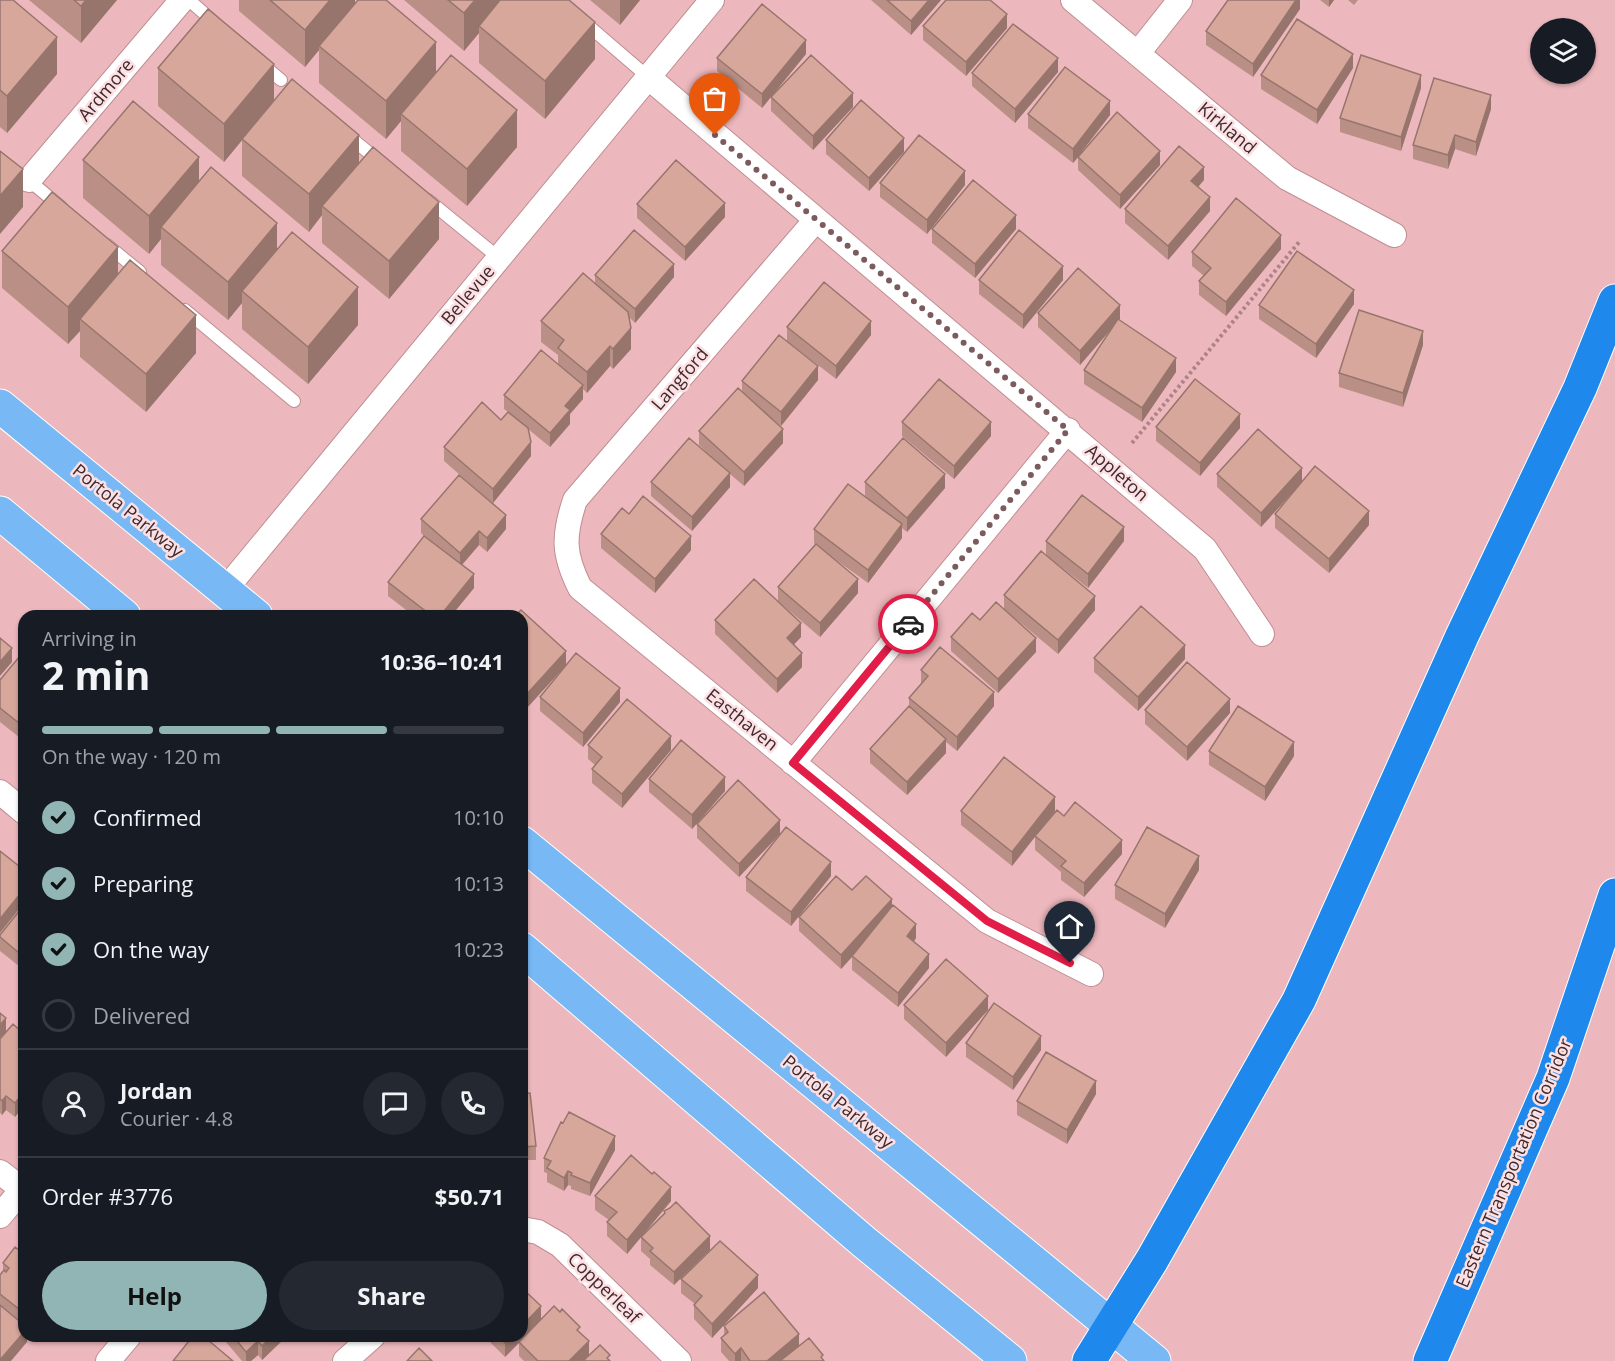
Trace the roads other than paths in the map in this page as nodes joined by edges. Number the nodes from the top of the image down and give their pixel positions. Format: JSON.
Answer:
{"nodes":[{"id":1,"x":182,"y":0,"type":"edge"},
{"id":2,"x":189,"y":0,"type":"edge"},
{"id":3,"x":712,"y":0,"type":"edge"},
{"id":4,"x":1073,"y":0,"type":"edge"},
{"id":5,"x":1180,"y":0,"type":"edge"},
{"id":6,"x":576,"y":15,"type":"edge"},
{"id":7,"x":222,"y":29,"type":"edge"},
{"id":8,"x":1138,"y":53,"type":"junction"},
{"id":9,"x":256,"y":58,"type":"edge"},
{"id":10,"x":648,"y":77,"type":"junction"},
{"id":11,"x":281,"y":80,"type":"dead end"},
{"id":12,"x":336,"y":126,"type":"edge"},
{"id":13,"x":390,"y":170,"type":"edge"},
{"id":14,"x":22,"y":174,"type":"joint"},
{"id":15,"x":417,"y":192,"type":"edge"},
{"id":16,"x":75,"y":218,"type":"edge"},
{"id":17,"x":815,"y":221,"type":"junction"},
{"id":18,"x":93,"y":233,"type":"edge"},
{"id":19,"x":1394,"y":235,"type":"dead end"},
{"id":20,"x":499,"y":258,"type":"junction"},
{"id":21,"x":148,"y":279,"type":"edge"},
{"id":22,"x":1615,"y":301,"type":"edge"},
{"id":23,"x":175,"y":302,"type":"edge"},
{"id":24,"x":294,"y":401,"type":"dead end"},
{"id":25,"x":0,"y":406,"type":"edge"},
{"id":26,"x":1068,"y":430,"type":"junction"},
{"id":27,"x":0,"y":513,"type":"edge"},
{"id":28,"x":565,"y":546,"type":"joint"},
{"id":29,"x":225,"y":590,"type":"junction"},
{"id":30,"x":117,"y":610,"type":"edge"},
{"id":31,"x":249,"y":610,"type":"edge"},
{"id":32,"x":1262,"y":634,"type":"dead end"},
{"id":33,"x":793,"y":763,"type":"junction"},
{"id":34,"x":0,"y":792,"type":"edge"},
{"id":35,"x":18,"y":807,"type":"edge"},
{"id":36,"x":528,"y":848,"type":"edge"},
{"id":37,"x":1615,"y":895,"type":"edge"},
{"id":38,"x":528,"y":954,"type":"edge"},
{"id":39,"x":1091,"y":974,"type":"dead end"},
{"id":40,"x":0,"y":1172,"type":"edge"},
{"id":41,"x":18,"y":1185,"type":"edge"},
{"id":42,"x":18,"y":1194,"type":"edge"},
{"id":43,"x":0,"y":1216,"type":"edge"},
{"id":44,"x":528,"y":1230,"type":"edge"},
{"id":45,"x":1111,"y":1326,"type":"junction"},
{"id":46,"x":124,"y":1342,"type":"edge"},
{"id":47,"x":366,"y":1342,"type":"edge"},
{"id":48,"x":108,"y":1361,"type":"edge"},
{"id":49,"x":345,"y":1361,"type":"edge"},
{"id":50,"x":679,"y":1361,"type":"edge"},
{"id":51,"x":1010,"y":1361,"type":"edge"},
{"id":52,"x":1089,"y":1361,"type":"edge"},
{"id":53,"x":1154,"y":1361,"type":"edge"},
{"id":54,"x":1430,"y":1361,"type":"edge"}],
"edges":[{"from":1,"to":14,"type":"street","name":"Ardmore"},
{"from":2,"to":7,"type":"lane"},
{"from":3,"to":10,"type":"street","name":"Bellevue"},
{"from":4,"to":8,"type":"street","name":"Kirkland"},
{"from":5,"to":8,"type":"street"},
{"from":6,"to":10,"type":"lane"},
{"from":8,"to":19,"type":"street","name":"Kirkland"},
{"from":9,"to":11,"type":"lane"},
{"from":10,"to":17,"type":"street","name":"Appleton"},
{"from":10,"to":20,"type":"street","name":"Bellevue"},
{"from":12,"to":13,"type":"lane"},
{"from":14,"to":16,"type":"lane"},
{"from":15,"to":20,"type":"lane"},
{"from":17,"to":26,"type":"street","name":"Appleton"},
{"from":17,"to":28,"type":"street","name":"Langford"},
{"from":18,"to":21,"type":"lane"},
{"from":20,"to":29,"type":"street","name":"Bellevue"},
{"from":22,"to":45,"type":"highway"},
{"from":23,"to":24,"type":"lane"},
{"from":25,"to":29,"type":"main road","name":"Portola Parkway"},
{"from":26,"to":32,"type":"street","name":"Appleton"},
{"from":26,"to":33,"type":"street"},
{"from":27,"to":30,"type":"main road"},
{"from":28,"to":33,"type":"street","name":"Easthaven"},
{"from":29,"to":31,"type":"main road","name":"Portola Parkway"},
{"from":33,"to":39,"type":"street","name":"Easthaven"},
{"from":34,"to":35,"type":"street"},
{"from":36,"to":45,"type":"main road","name":"Portola Parkway"},
{"from":37,"to":54,"type":"highway","name":"Eastern Transportation Corridor"},
{"from":38,"to":51,"type":"main road"},
{"from":40,"to":41,"type":"street"},
{"from":42,"to":43,"type":"street"},
{"from":44,"to":50,"type":"street","name":"Copperleaf"},
{"from":45,"to":52,"type":"highway"},
{"from":45,"to":53,"type":"main road","name":"Portola Parkway"},
{"from":46,"to":48,"type":"street"},
{"from":47,"to":49,"type":"street"}]}
